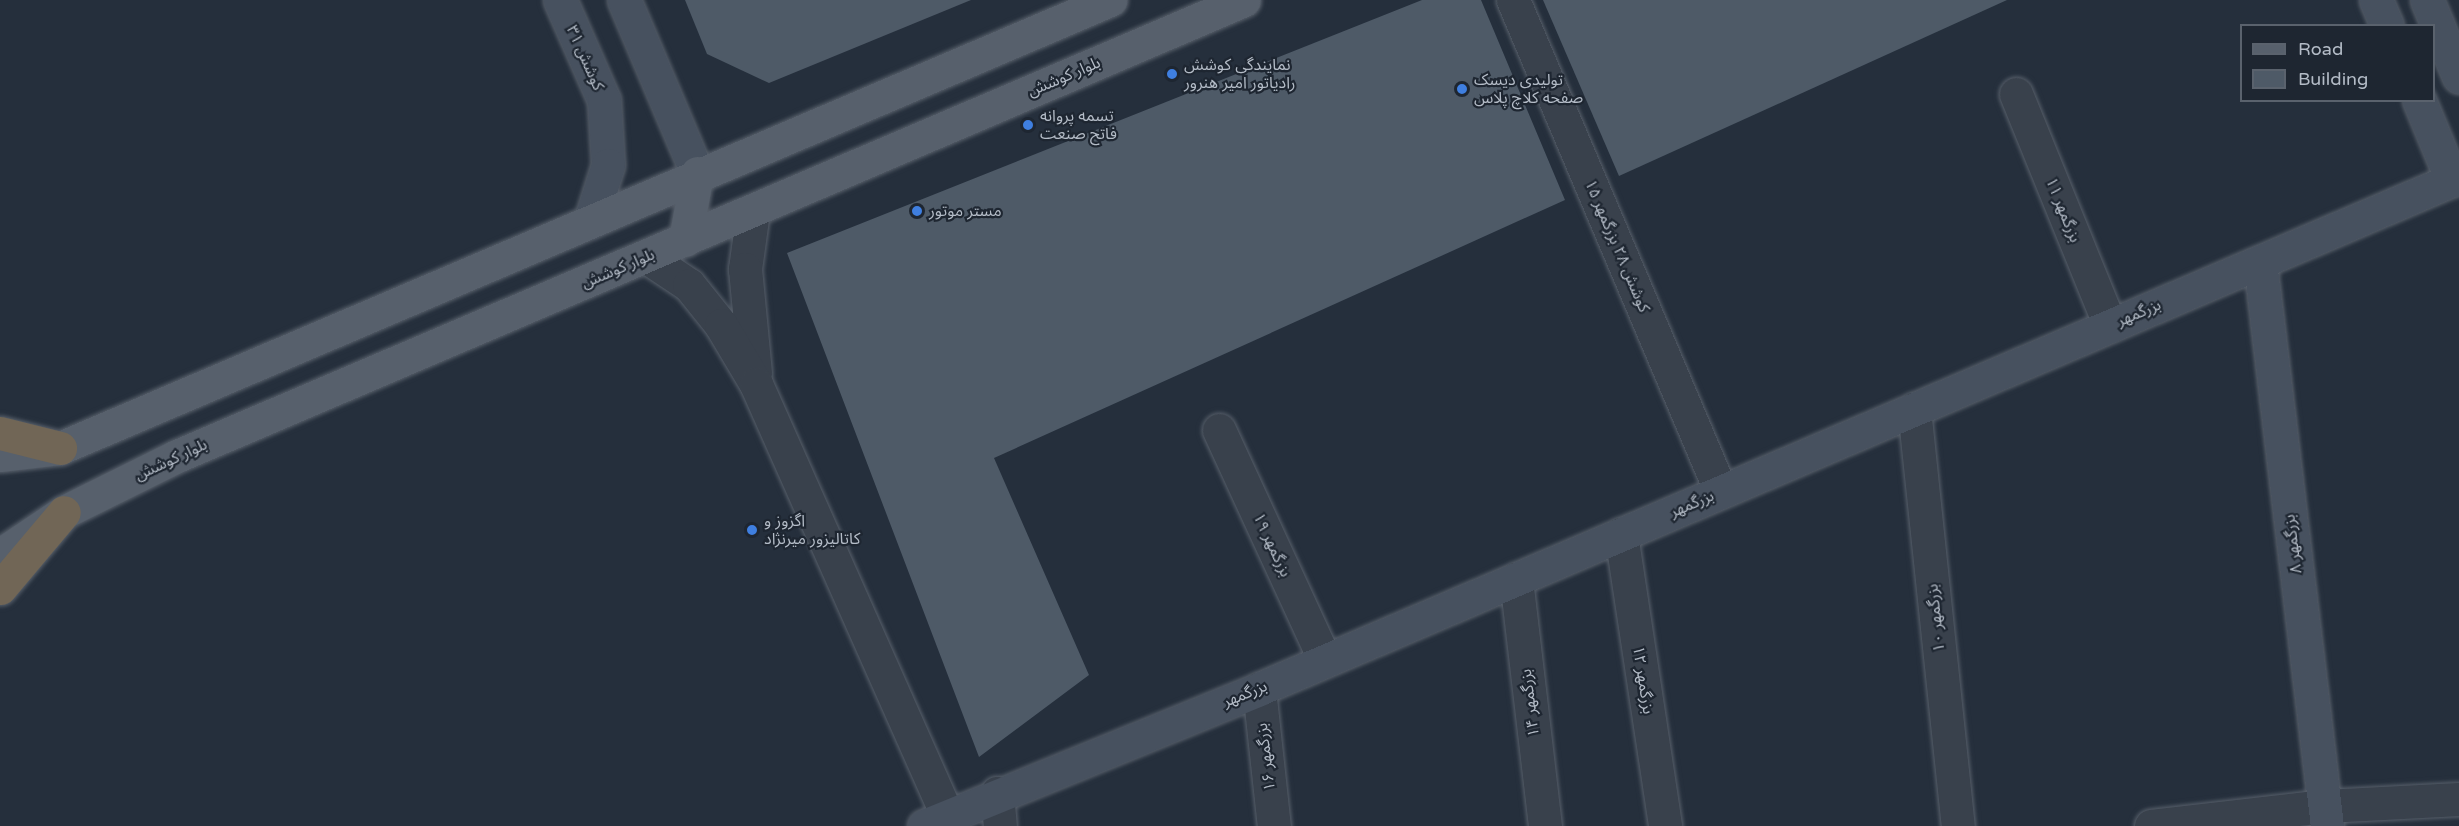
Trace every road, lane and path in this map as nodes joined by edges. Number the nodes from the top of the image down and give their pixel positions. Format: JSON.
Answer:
{"nodes":[{"id":1,"x":560,"y":0,"type":"edge"},
{"id":2,"x":624,"y":0,"type":"edge"},
{"id":3,"x":1110,"y":0,"type":"edge"},
{"id":4,"x":1244,"y":0,"type":"edge"},
{"id":5,"x":1513,"y":0,"type":"edge"},
{"id":6,"x":2376,"y":0,"type":"edge"},
{"id":7,"x":2427,"y":0,"type":"edge"},
{"id":8,"x":2386,"y":24,"type":"edge"},
{"id":9,"x":2459,"y":77,"type":"edge"},
{"id":10,"x":2016,"y":94,"type":"dead end"},
{"id":11,"x":2420,"y":102,"type":"edge"},
{"id":12,"x":697,"y":173,"type":"junction"},
{"id":13,"x":2456,"y":178,"type":"edge"},
{"id":14,"x":753,"y":211,"type":"junction"},
{"id":15,"x":590,"y":222,"type":"junction"},
{"id":16,"x":685,"y":240,"type":"junction"},
{"id":17,"x":647,"y":257,"type":"junction"},
{"id":18,"x":2260,"y":262,"type":"junction"},
{"id":19,"x":2110,"y":326,"type":"junction"},
{"id":20,"x":756,"y":384,"type":"junction"},
{"id":21,"x":1914,"y":409,"type":"junction"},
{"id":22,"x":1219,"y":430,"type":"dead end"},
{"id":23,"x":0,"y":433,"type":"edge"},
{"id":24,"x":60,"y":448,"type":"junction"},
{"id":25,"x":0,"y":455,"type":"edge"},
{"id":26,"x":1720,"y":492,"type":"junction"},
{"id":27,"x":64,"y":512,"type":"junction"},
{"id":28,"x":1621,"y":534,"type":"junction"},
{"id":29,"x":0,"y":555,"type":"edge"},
{"id":30,"x":1516,"y":579,"type":"junction"},
{"id":31,"x":0,"y":588,"type":"edge"},
{"id":32,"x":1325,"y":660,"type":"junction"},
{"id":33,"x":1259,"y":689,"type":"junction"},
{"id":34,"x":996,"y":793,"type":"junction"},
{"id":35,"x":2459,"y":799,"type":"edge"},
{"id":36,"x":2326,"y":816,"type":"edge"},
{"id":37,"x":935,"y":821,"type":"edge"},
{"id":38,"x":1000,"y":826,"type":"edge"},
{"id":39,"x":1274,"y":826,"type":"edge"},
{"id":40,"x":1545,"y":826,"type":"edge"},
{"id":41,"x":1665,"y":826,"type":"edge"},
{"id":42,"x":1958,"y":826,"type":"edge"},
{"id":43,"x":2151,"y":826,"type":"edge"}],
"edges":[{"from":1,"to":15,"type":"street","name":"کوشش ۳۱"},
{"from":2,"to":12,"type":"street"},
{"from":3,"to":12,"type":"main road"},
{"from":4,"to":14,"type":"main road","name":"بلوار کوشش"},
{"from":5,"to":26,"type":"street","name":"کوشش ۲۸ بزرگمهر ۱۵"},
{"from":6,"to":8,"type":"street"},
{"from":7,"to":9,"type":"street"},
{"from":10,"to":19,"type":"street","name":"بزرگمهر ۱۱"},
{"from":11,"to":13,"type":"street"},
{"from":12,"to":15,"type":"main road"},
{"from":12,"to":16,"type":"main road"},
{"from":13,"to":18,"type":"street","name":"بزرگمهر"},
{"from":14,"to":16,"type":"main road","name":"بلوار کوشش"},
{"from":14,"to":20,"type":"street"},
{"from":15,"to":24,"type":"main road"},
{"from":16,"to":17,"type":"main road","name":"بلوار کوشش"},
{"from":17,"to":20,"type":"street"},
{"from":17,"to":27,"type":"main road","name":"بلوار کوشش"},
{"from":18,"to":19,"type":"street","name":"بزرگمهر"},
{"from":18,"to":36,"type":"street","name":"بزرگمهر ۸"},
{"from":19,"to":21,"type":"street","name":"بزرگمهر"},
{"from":20,"to":37,"type":"street"},
{"from":21,"to":26,"type":"street","name":"بزرگمهر"},
{"from":21,"to":42,"type":"street","name":"بزرگمهر ۱۰"},
{"from":22,"to":32,"type":"street","name":"بزرگمهر ۱۹"},
{"from":23,"to":24,"type":"highway"},
{"from":24,"to":25,"type":"main road"},
{"from":26,"to":28,"type":"street","name":"بزرگمهر"},
{"from":27,"to":29,"type":"main road","name":"بلوار کوشش"},
{"from":27,"to":31,"type":"highway"},
{"from":28,"to":30,"type":"street","name":"بزرگمهر"},
{"from":28,"to":41,"type":"street","name":"بزرگمهر ۱۲"},
{"from":30,"to":32,"type":"street","name":"بزرگمهر"},
{"from":30,"to":40,"type":"street","name":"بزرگمهر ۱۴"},
{"from":32,"to":33,"type":"street","name":"بزرگمهر"},
{"from":33,"to":34,"type":"street","name":"بزرگمهر"},
{"from":33,"to":39,"type":"street","name":"بزرگمهر ۱۶"},
{"from":34,"to":37,"type":"street","name":"بزرگمهر"},
{"from":34,"to":38,"type":"street"},
{"from":35,"to":36,"type":"street"},
{"from":36,"to":43,"type":"street"}]}
